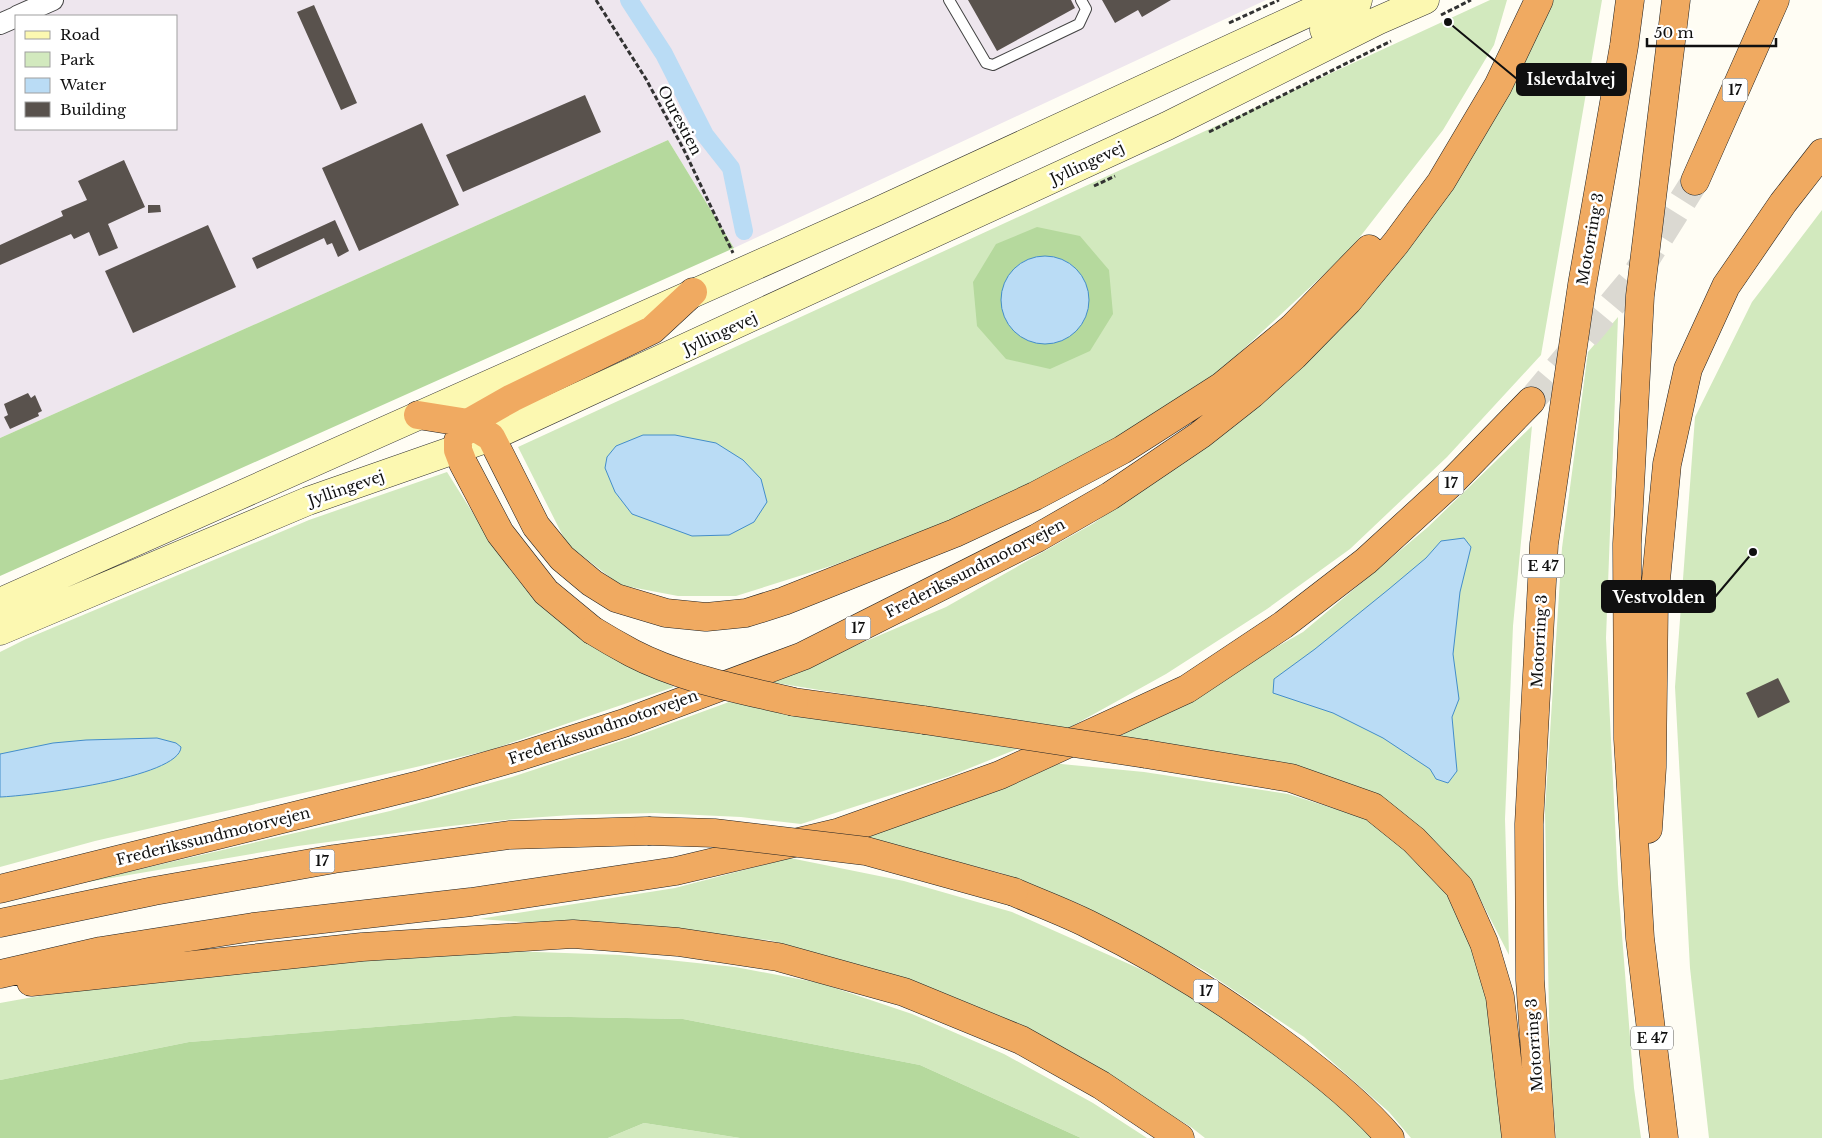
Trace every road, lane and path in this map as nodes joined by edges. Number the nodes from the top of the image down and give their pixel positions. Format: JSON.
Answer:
{"nodes":[{"id":1,"x":53,"y":0,"type":"edge"},
{"id":2,"x":596,"y":0,"type":"edge"},
{"id":3,"x":949,"y":0,"type":"edge"},
{"id":4,"x":1080,"y":0,"type":"edge"},
{"id":5,"x":1336,"y":0,"type":"edge"},
{"id":6,"x":1358,"y":0,"type":"edge"},
{"id":7,"x":1425,"y":0,"type":"edge"},
{"id":8,"x":1539,"y":0,"type":"edge"},
{"id":9,"x":1630,"y":0,"type":"edge"},
{"id":10,"x":1676,"y":0,"type":"edge"},
{"id":11,"x":1775,"y":0,"type":"edge"},
{"id":12,"x":1371,"y":11,"type":"edge"},
{"id":13,"x":19,"y":15,"type":"edge"},
{"id":14,"x":15,"y":17,"type":"edge"},
{"id":15,"x":0,"y":24,"type":"edge"},
{"id":16,"x":1480,"y":118,"type":"junction"},
{"id":17,"x":1822,"y":153,"type":"edge"},
{"id":18,"x":1069,"y":171,"type":"junction"},
{"id":19,"x":1695,"y":181,"type":"tunnel mouth"},
{"id":20,"x":734,"y":256,"type":"dead end"},
{"id":21,"x":693,"y":292,"type":"junction"},
{"id":22,"x":1531,"y":401,"type":"tunnel mouth"},
{"id":23,"x":418,"y":416,"type":"junction"},
{"id":24,"x":468,"y":423,"type":"junction"},
{"id":25,"x":491,"y":437,"type":"junction"},
{"id":26,"x":458,"y":450,"type":"junction"},
{"id":27,"x":0,"y":602,"type":"edge"},
{"id":28,"x":0,"y":632,"type":"edge"},
{"id":29,"x":0,"y":889,"type":"edge"},
{"id":30,"x":0,"y":923,"type":"edge"},
{"id":31,"x":1640,"y":938,"type":"junction"},
{"id":32,"x":0,"y":974,"type":"edge"},
{"id":33,"x":0,"y":985,"type":"edge"},
{"id":34,"x":1383,"y":1130,"type":"edge"},
{"id":35,"x":1180,"y":1138,"type":"edge"},
{"id":36,"x":1516,"y":1138,"type":"edge"},
{"id":37,"x":1542,"y":1138,"type":"edge"},
{"id":38,"x":1664,"y":1138,"type":"edge"}],
"edges":[{"from":1,"to":13,"type":"street"},
{"from":2,"to":20,"type":"path","name":"Ourestien"},
{"from":3,"to":4,"type":"lane"},
{"from":5,"to":21,"type":"street"},
{"from":6,"to":18,"type":"street"},
{"from":7,"to":12,"type":"street","name":"Jyllingevej"},
{"from":8,"to":16,"type":"highway","name":"Frederikssundmotorvejen","number":"17"},
{"from":9,"to":37,"type":"highway","name":"Motorring 3","number":"E 47"},
{"from":10,"to":31,"type":"highway","number":"E 47"},
{"from":11,"to":19,"type":"highway","number":"17"},
{"from":12,"to":18,"type":"street","name":"Jyllingevej"},
{"from":14,"to":15,"type":"street"},
{"from":16,"to":25,"type":"highway"},
{"from":16,"to":29,"type":"highway","name":"Frederikssundmotorvejen","number":"17"},
{"from":17,"to":31,"type":"highway"},
{"from":18,"to":25,"type":"street","name":"Jyllingevej"},
{"from":21,"to":23,"type":"street"},
{"from":21,"to":24,"type":"highway"},
{"from":22,"to":32,"type":"highway","number":"17"},
{"from":23,"to":24,"type":"highway"},
{"from":23,"to":27,"type":"street"},
{"from":24,"to":25,"type":"highway"},
{"from":24,"to":26,"type":"highway"},
{"from":25,"to":26,"type":"street","name":"Jyllingevej"},
{"from":26,"to":28,"type":"street","name":"Jyllingevej"},
{"from":26,"to":36,"type":"highway","bridge":true},
{"from":30,"to":34,"type":"highway","number":"17","bridge":true},
{"from":31,"to":38,"type":"highway","number":"E 47"},
{"from":33,"to":35,"type":"highway"}]}
